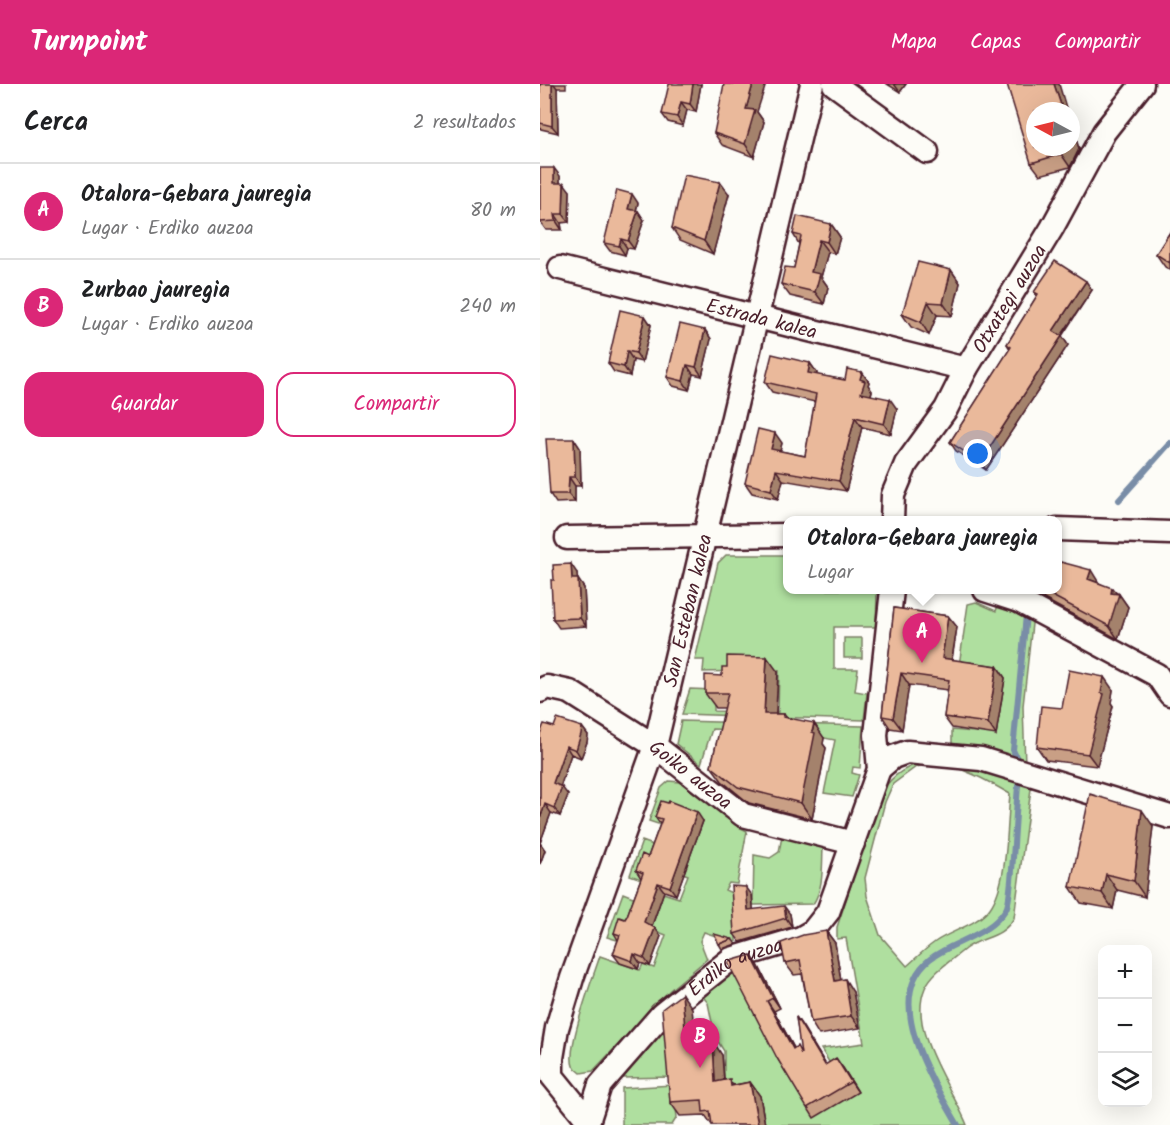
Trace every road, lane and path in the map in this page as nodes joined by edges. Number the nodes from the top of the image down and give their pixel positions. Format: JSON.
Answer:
{"nodes":[{"id":1,"x":812,"y":84,"type":"edge"},
{"id":2,"x":834,"y":84,"type":"edge"},
{"id":3,"x":1142,"y":84,"type":"edge"},
{"id":4,"x":927,"y":152,"type":"dead end"},
{"id":5,"x":560,"y":268,"type":"dead end"},
{"id":6,"x":755,"y":317,"type":"junction"},
{"id":7,"x":966,"y":369,"type":"junction"},
{"id":8,"x":893,"y":516,"type":"edge"},
{"id":9,"x":1062,"y":529,"type":"edge"},
{"id":10,"x":1170,"y":533,"type":"edge"},
{"id":11,"x":783,"y":535,"type":"edge"},
{"id":12,"x":705,"y":536,"type":"junction"},
{"id":13,"x":567,"y":538,"type":"dead end"},
{"id":14,"x":892,"y":594,"type":"edge"},
{"id":15,"x":997,"y":594,"type":"edge"},
{"id":16,"x":540,"y":691,"type":"edge"},
{"id":17,"x":1170,"y":694,"type":"edge"},
{"id":18,"x":655,"y":746,"type":"junction"},
{"id":19,"x":879,"y":769,"type":"junction"},
{"id":20,"x":1169,"y":813,"type":"edge"},
{"id":21,"x":853,"y":843,"type":"junction"},
{"id":22,"x":587,"y":1122,"type":"edge"}],
"edges":[{"from":1,"to":6,"type":"street","name":"San Esteban kalea"},
{"from":2,"to":4,"type":"street"},
{"from":3,"to":7,"type":"street","name":"Otxategi auzoa"},
{"from":5,"to":6,"type":"street","name":"Estrada kalea"},
{"from":6,"to":7,"type":"street","name":"Estrada kalea"},
{"from":6,"to":12,"type":"street","name":"San Esteban kalea"},
{"from":7,"to":8,"type":"street","name":"Otxategi auzoa"},
{"from":9,"to":10,"type":"street"},
{"from":11,"to":12,"type":"street"},
{"from":12,"to":13,"type":"street"},
{"from":12,"to":18,"type":"street","name":"San Esteban kalea"},
{"from":14,"to":19,"type":"street","name":"Erdiko auzoa"},
{"from":15,"to":17,"type":"street"},
{"from":16,"to":18,"type":"street","name":"Goiko auzoa"},
{"from":18,"to":21,"type":"street","name":"Goiko auzoa"},
{"from":18,"to":22,"type":"street","name":"San Esteban kalea"},
{"from":19,"to":20,"type":"street"},
{"from":19,"to":21,"type":"street","name":"Erdiko auzoa"},
{"from":21,"to":22,"type":"street","name":"Erdiko auzoa"}]}
